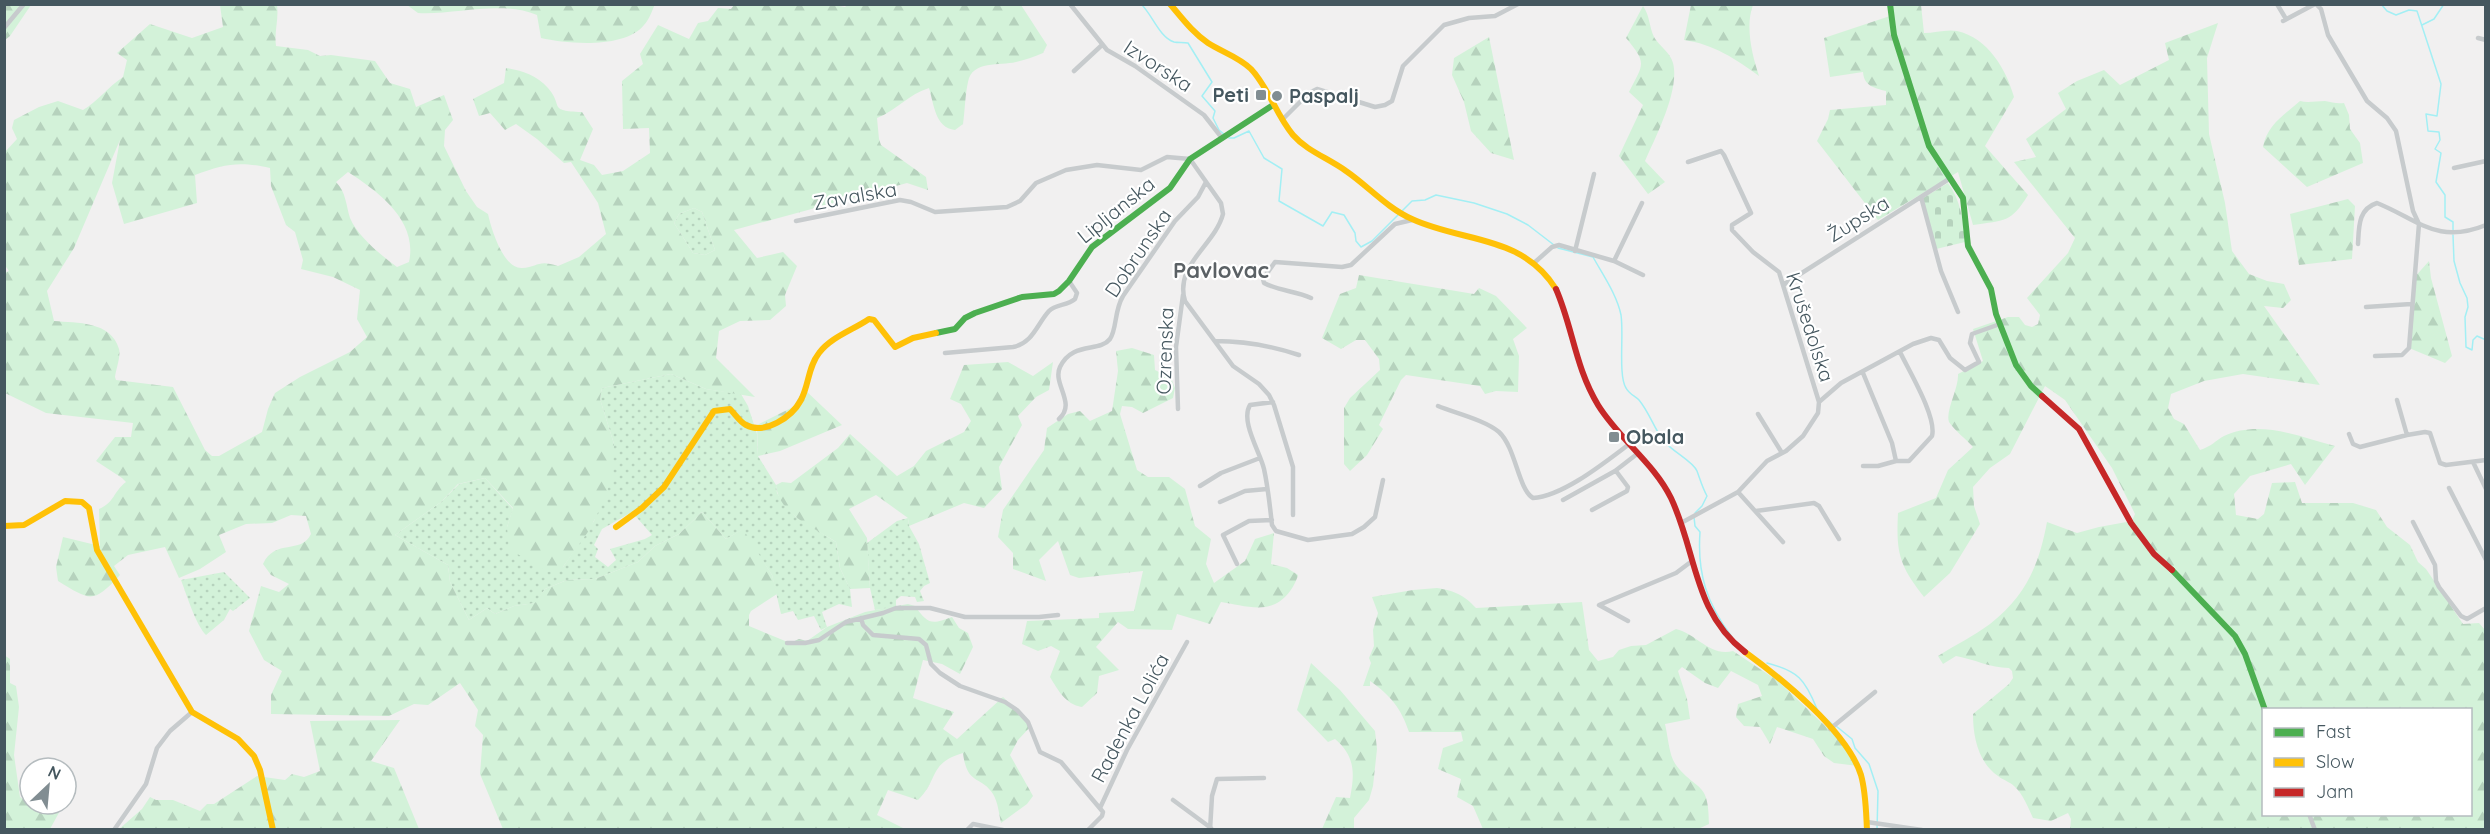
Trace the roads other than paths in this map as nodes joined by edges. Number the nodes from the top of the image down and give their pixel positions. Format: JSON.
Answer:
{"nodes":[{"id":1,"x":24,"y":4,"type":"edge"},
{"id":2,"x":1070,"y":4,"type":"edge"},
{"id":3,"x":1170,"y":4,"type":"edge"},
{"id":4,"x":1518,"y":4,"type":"edge"},
{"id":5,"x":1890,"y":4,"type":"edge"},
{"id":6,"x":2277,"y":4,"type":"edge"},
{"id":7,"x":2315,"y":4,"type":"edge"},
{"id":8,"x":4,"y":28,"type":"edge"},
{"id":9,"x":2478,"y":38,"type":"dead end"},
{"id":10,"x":2486,"y":40,"type":"edge"},
{"id":11,"x":1102,"y":45,"type":"junction"},
{"id":12,"x":1074,"y":71,"type":"dead end"},
{"id":13,"x":1273,"y":105,"type":"junction"},
{"id":14,"x":1282,"y":120,"type":"junction"},
{"id":15,"x":1225,"y":136,"type":"junction"},
{"id":16,"x":1190,"y":159,"type":"junction"},
{"id":17,"x":2486,"y":161,"type":"edge"},
{"id":18,"x":1688,"y":162,"type":"dead end"},
{"id":19,"x":2454,"y":168,"type":"dead end"},
{"id":20,"x":1594,"y":174,"type":"dead end"},
{"id":21,"x":1950,"y":179,"type":"junction"},
{"id":22,"x":1206,"y":182,"type":"junction"},
{"id":23,"x":1921,"y":196,"type":"junction"},
{"id":24,"x":1642,"y":203,"type":"dead end"},
{"id":25,"x":1409,"y":218,"type":"junction"},
{"id":26,"x":796,"y":221,"type":"dead end"},
{"id":27,"x":2419,"y":225,"type":"junction"},
{"id":28,"x":2486,"y":225,"type":"edge"},
{"id":29,"x":2358,"y":244,"type":"dead end"},
{"id":30,"x":1575,"y":251,"type":"junction"},
{"id":31,"x":1614,"y":261,"type":"junction"},
{"id":32,"x":1534,"y":263,"type":"junction"},
{"id":33,"x":1643,"y":275,"type":"dead end"},
{"id":34,"x":1069,"y":281,"type":"junction"},
{"id":35,"x":1783,"y":285,"type":"junction"},
{"id":36,"x":1184,"y":295,"type":"junction"},
{"id":37,"x":1311,"y":298,"type":"dead end"},
{"id":38,"x":2411,"y":304,"type":"junction"},
{"id":39,"x":2366,"y":307,"type":"dead end"},
{"id":40,"x":1958,"y":312,"type":"dead end"},
{"id":41,"x":2000,"y":324,"type":"junction"},
{"id":42,"x":1215,"y":341,"type":"junction"},
{"id":43,"x":945,"y":352,"type":"dead end"},
{"id":44,"x":1900,"y":352,"type":"junction"},
{"id":45,"x":1299,"y":355,"type":"dead end"},
{"id":46,"x":2375,"y":356,"type":"dead end"},
{"id":47,"x":1863,"y":373,"type":"junction"},
{"id":48,"x":2397,"y":400,"type":"dead end"},
{"id":49,"x":1273,"y":402,"type":"junction"},
{"id":50,"x":1819,"y":402,"type":"junction"},
{"id":51,"x":1438,"y":406,"type":"dead end"},
{"id":52,"x":1178,"y":409,"type":"dead end"},
{"id":53,"x":1758,"y":414,"type":"dead end"},
{"id":54,"x":1059,"y":419,"type":"dead end"},
{"id":55,"x":2349,"y":434,"type":"dead end"},
{"id":56,"x":2407,"y":435,"type":"junction"},
{"id":57,"x":1628,"y":445,"type":"junction"},
{"id":58,"x":1782,"y":453,"type":"junction"},
{"id":59,"x":1637,"y":454,"type":"junction"},
{"id":60,"x":1260,"y":458,"type":"junction"},
{"id":61,"x":1896,"y":460,"type":"junction"},
{"id":62,"x":2486,"y":460,"type":"edge"},
{"id":63,"x":2473,"y":462,"type":"junction"},
{"id":64,"x":1863,"y":466,"type":"dead end"},
{"id":65,"x":1616,"y":471,"type":"junction"},
{"id":66,"x":1383,"y":480,"type":"dead end"},
{"id":67,"x":1200,"y":486,"type":"dead end"},
{"id":68,"x":2450,"y":488,"type":"dead end"},
{"id":69,"x":1267,"y":489,"type":"junction"},
{"id":70,"x":2486,"y":489,"type":"edge"},
{"id":71,"x":1738,"y":492,"type":"junction"},
{"id":72,"x":1563,"y":500,"type":"dead end"},
{"id":73,"x":1220,"y":502,"type":"dead end"},
{"id":74,"x":1592,"y":510,"type":"dead end"},
{"id":75,"x":1756,"y":511,"type":"junction"},
{"id":76,"x":1293,"y":515,"type":"dead end"},
{"id":77,"x":1272,"y":520,"type":"junction"},
{"id":78,"x":2413,"y":522,"type":"dead end"},
{"id":79,"x":1681,"y":523,"type":"junction"},
{"id":80,"x":4,"y":526,"type":"edge"},
{"id":81,"x":616,"y":527,"type":"dead end"},
{"id":82,"x":1839,"y":539,"type":"dead end"},
{"id":83,"x":1783,"y":542,"type":"dead end"},
{"id":84,"x":2486,"y":560,"type":"edge"},
{"id":85,"x":1692,"y":561,"type":"junction"},
{"id":86,"x":1237,"y":564,"type":"dead end"},
{"id":87,"x":2486,"y":608,"type":"edge"},
{"id":88,"x":1058,"y":615,"type":"dead end"},
{"id":89,"x":861,"y":618,"type":"junction"},
{"id":90,"x":1628,"y":621,"type":"dead end"},
{"id":91,"x":1187,"y":642,"type":"dead end"},
{"id":92,"x":787,"y":643,"type":"dead end"},
{"id":93,"x":1875,"y":692,"type":"dead end"},
{"id":94,"x":2264,"y":708,"type":"edge"},
{"id":95,"x":192,"y":711,"type":"junction"},
{"id":96,"x":1833,"y":726,"type":"junction"},
{"id":97,"x":1264,"y":778,"type":"dead end"},
{"id":98,"x":1173,"y":800,"type":"dead end"},
{"id":99,"x":1100,"y":808,"type":"junction"},
{"id":100,"x":1869,"y":825,"type":"edge"},
{"id":101,"x":1211,"y":829,"type":"edge"},
{"id":102,"x":114,"y":830,"type":"edge"},
{"id":103,"x":273,"y":830,"type":"edge"},
{"id":104,"x":967,"y":830,"type":"edge"},
{"id":105,"x":1003,"y":830,"type":"edge"},
{"id":106,"x":1088,"y":830,"type":"edge"},
{"id":107,"x":1922,"y":830,"type":"edge"}],
"edges":[{"from":1,"to":8,"type":"street"},
{"from":2,"to":11,"type":"street","name":"Izvorska"},
{"from":3,"to":13,"type":"street"},
{"from":4,"to":14,"type":"street"},
{"from":5,"to":21,"type":"street"},
{"from":6,"to":7,"type":"street"},
{"from":7,"to":27,"type":"street"},
{"from":9,"to":10,"type":"street"},
{"from":11,"to":12,"type":"street","name":"Izvorska"},
{"from":11,"to":15,"type":"street","name":"Izvorska"},
{"from":13,"to":14,"type":"street"},
{"from":13,"to":15,"type":"street","name":"Lipljanska"},
{"from":14,"to":25,"type":"street"},
{"from":15,"to":16,"type":"street","name":"Lipljanska"},
{"from":16,"to":22,"type":"street","name":"Ozrenska"},
{"from":16,"to":26,"type":"street","name":"Zavalska"},
{"from":16,"to":34,"type":"street","name":"Lipljanska"},
{"from":17,"to":19,"type":"street"},
{"from":18,"to":35,"type":"street","name":"Krušedolska"},
{"from":20,"to":30,"type":"street"},
{"from":21,"to":23,"type":"street","name":"Župska"},
{"from":21,"to":41,"type":"street"},
{"from":22,"to":36,"type":"street","name":"Ozrenska"},
{"from":22,"to":54,"type":"street","name":"Dobrunska"},
{"from":23,"to":35,"type":"street","name":"Župska"},
{"from":23,"to":40,"type":"street"},
{"from":24,"to":31,"type":"street"},
{"from":25,"to":32,"type":"street"},
{"from":25,"to":37,"type":"street"},
{"from":27,"to":28,"type":"street"},
{"from":27,"to":29,"type":"street"},
{"from":27,"to":38,"type":"street"},
{"from":30,"to":31,"type":"street"},
{"from":30,"to":32,"type":"street"},
{"from":31,"to":33,"type":"street"},
{"from":32,"to":57,"type":"street"},
{"from":34,"to":43,"type":"street","name":"Lipljanska"},
{"from":34,"to":81,"type":"street","name":"Lipljanska"},
{"from":35,"to":50,"type":"street","name":"Krušedolska"},
{"from":36,"to":42,"type":"street","name":"Ozrenska"},
{"from":36,"to":52,"type":"street","name":"Ozrenska"},
{"from":38,"to":39,"type":"street"},
{"from":38,"to":46,"type":"street"},
{"from":41,"to":44,"type":"street"},
{"from":41,"to":94,"type":"street"},
{"from":42,"to":45,"type":"street"},
{"from":42,"to":49,"type":"street","name":"Ozrenska"},
{"from":44,"to":47,"type":"street"},
{"from":44,"to":61,"type":"street"},
{"from":47,"to":50,"type":"street"},
{"from":47,"to":61,"type":"street"},
{"from":48,"to":56,"type":"street"},
{"from":49,"to":60,"type":"street"},
{"from":49,"to":76,"type":"street","name":"Ozrenska"},
{"from":50,"to":58,"type":"street"},
{"from":51,"to":57,"type":"street"},
{"from":53,"to":58,"type":"street"},
{"from":55,"to":56,"type":"street"},
{"from":56,"to":63,"type":"street"},
{"from":57,"to":59,"type":"street"},
{"from":58,"to":71,"type":"street"},
{"from":59,"to":65,"type":"street"},
{"from":59,"to":79,"type":"street"},
{"from":60,"to":67,"type":"street"},
{"from":60,"to":69,"type":"street"},
{"from":61,"to":64,"type":"street"},
{"from":62,"to":63,"type":"street"},
{"from":63,"to":70,"type":"street"},
{"from":65,"to":72,"type":"street"},
{"from":65,"to":74,"type":"street"},
{"from":66,"to":77,"type":"street"},
{"from":68,"to":84,"type":"street"},
{"from":69,"to":73,"type":"street"},
{"from":69,"to":77,"type":"street"},
{"from":71,"to":75,"type":"street"},
{"from":71,"to":79,"type":"street"},
{"from":75,"to":82,"type":"street"},
{"from":75,"to":83,"type":"street"},
{"from":77,"to":86,"type":"street"},
{"from":78,"to":87,"type":"street"},
{"from":79,"to":85,"type":"street"},
{"from":80,"to":95,"type":"street"},
{"from":85,"to":90,"type":"street"},
{"from":85,"to":96,"type":"street"},
{"from":88,"to":89,"type":"street"},
{"from":89,"to":92,"type":"street"},
{"from":89,"to":99,"type":"street","name":"Radenka Lolića"},
{"from":91,"to":99,"type":"street","name":"Radenka Lolića"},
{"from":93,"to":96,"type":"street"},
{"from":95,"to":102,"type":"street"},
{"from":95,"to":103,"type":"street"},
{"from":96,"to":100,"type":"street"},
{"from":97,"to":101,"type":"street"},
{"from":98,"to":101,"type":"street"},
{"from":99,"to":106,"type":"street","name":"Radenka Lolića"},
{"from":100,"to":107,"type":"street"},
{"from":104,"to":105,"type":"street"}]}
